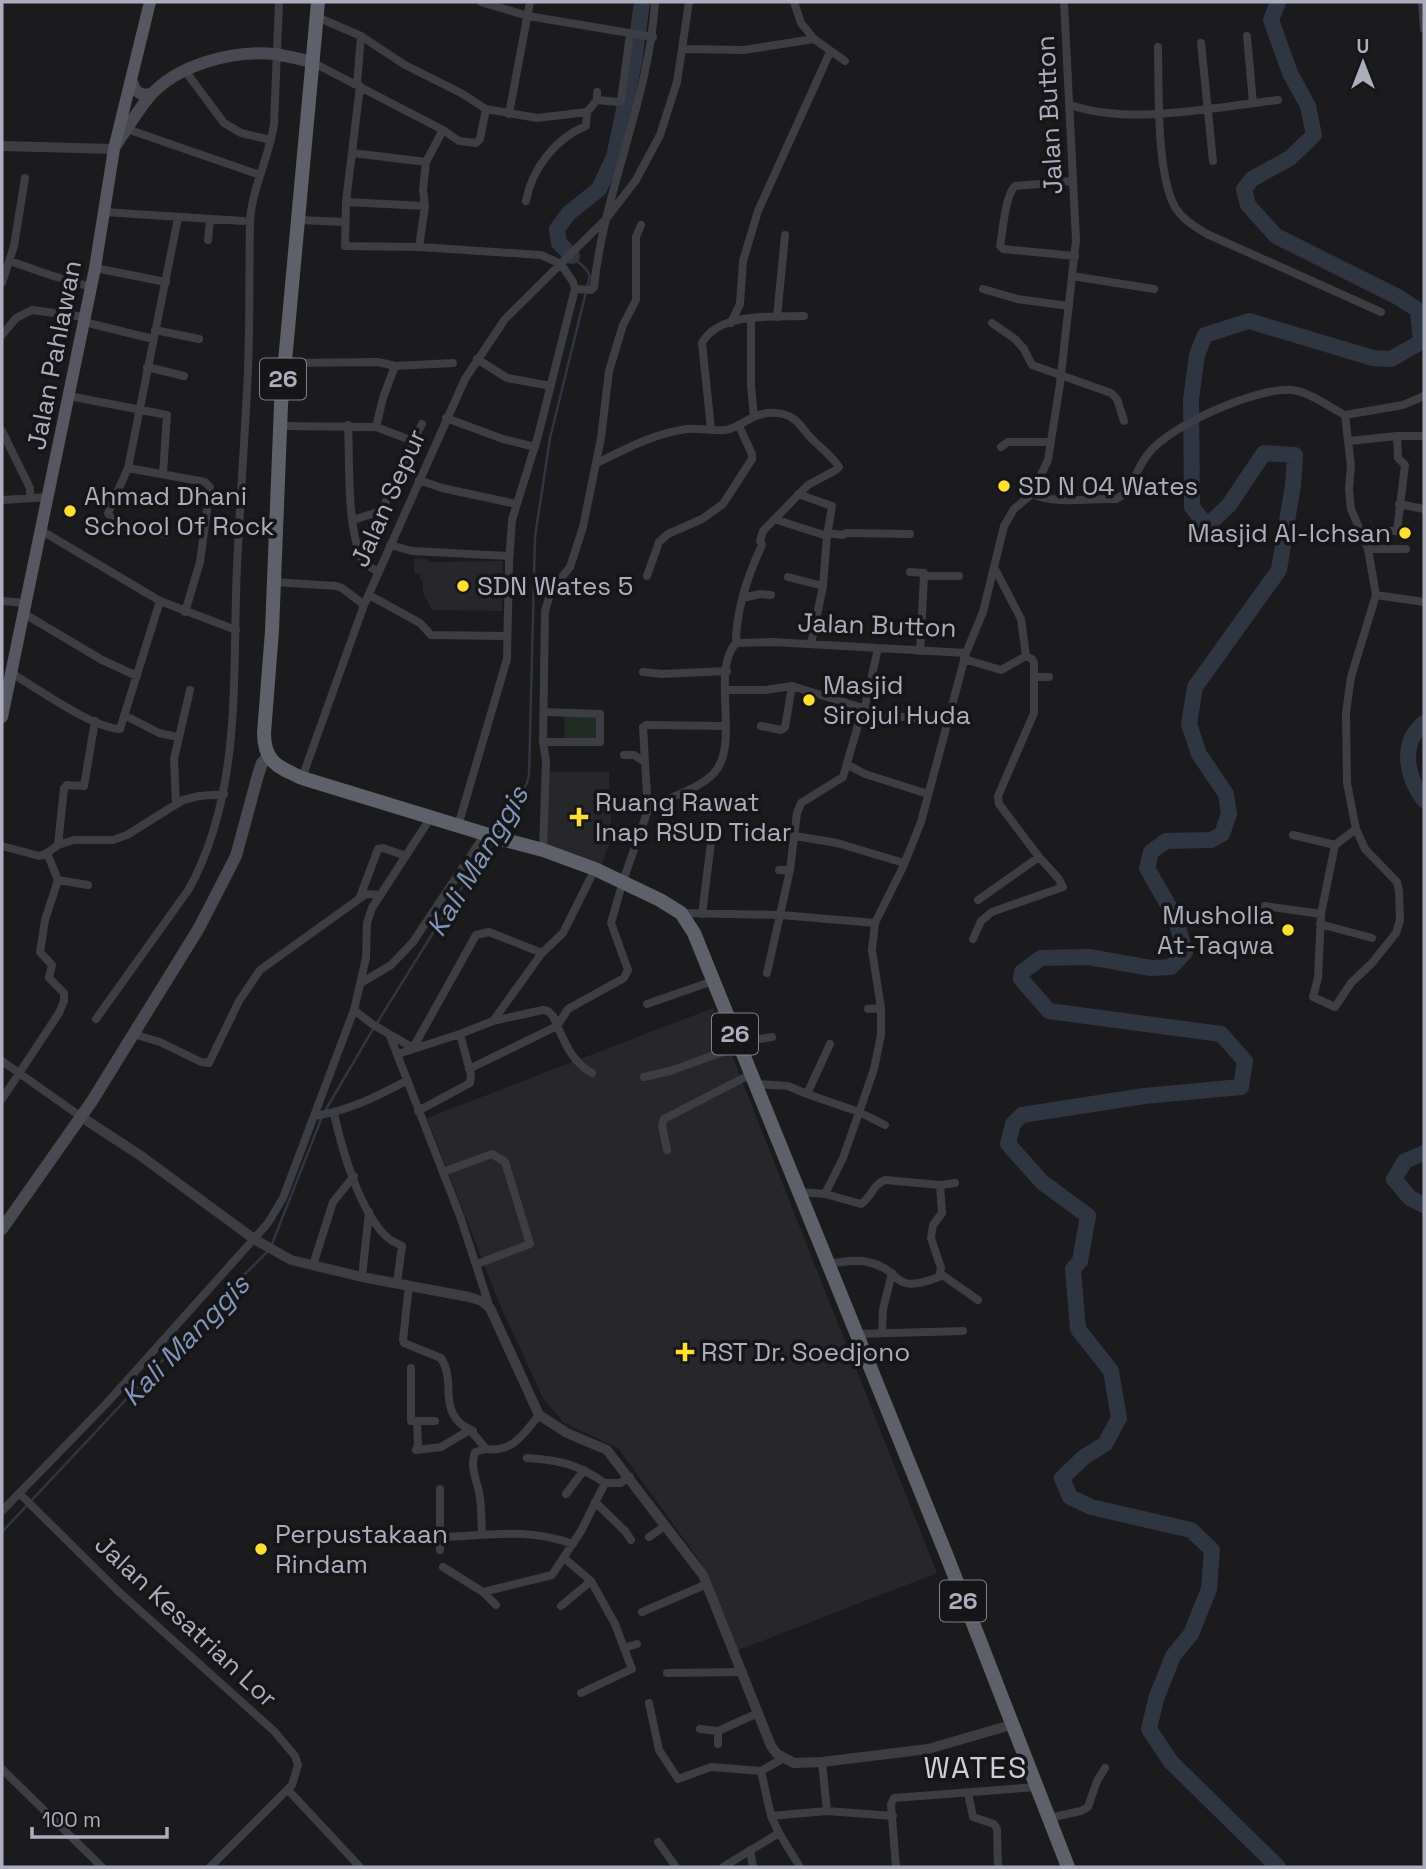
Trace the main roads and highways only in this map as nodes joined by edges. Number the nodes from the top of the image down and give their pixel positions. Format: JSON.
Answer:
{"nodes":[{"id":1,"x":150,"y":2,"type":"edge"},
{"id":2,"x":318,"y":2,"type":"edge"},
{"id":3,"x":312,"y":62,"type":"junction"},
{"id":4,"x":132,"y":82,"type":"junction"},
{"id":5,"x":151,"y":94,"type":"junction"},
{"id":6,"x":114,"y":149,"type":"junction"},
{"id":7,"x":8,"y":666,"type":"edge"},
{"id":8,"x":2,"y":717,"type":"edge"},
{"id":9,"x":268,"y":757,"type":"junction"},
{"id":10,"x":2,"y":1229,"type":"edge"},
{"id":11,"x":1068,"y":1867,"type":"edge"}],
"edges":[{"from":1,"to":4,"type":"main road","name":"Jalan Pahlawan"},
{"from":2,"to":3,"type":"highway","number":"26"},
{"from":3,"to":5,"type":"main road"},
{"from":3,"to":9,"type":"highway","number":"26"},
{"from":4,"to":5,"type":"main road"},
{"from":4,"to":6,"type":"main road","name":"Jalan Pahlawan"},
{"from":5,"to":6,"type":"main road"},
{"from":6,"to":7,"type":"main road","name":"Jalan Pahlawan"},
{"from":7,"to":8,"type":"main road","name":"Jalan Pahlawan"},
{"from":9,"to":10,"type":"main road"},
{"from":9,"to":11,"type":"highway","number":"26"}]}
